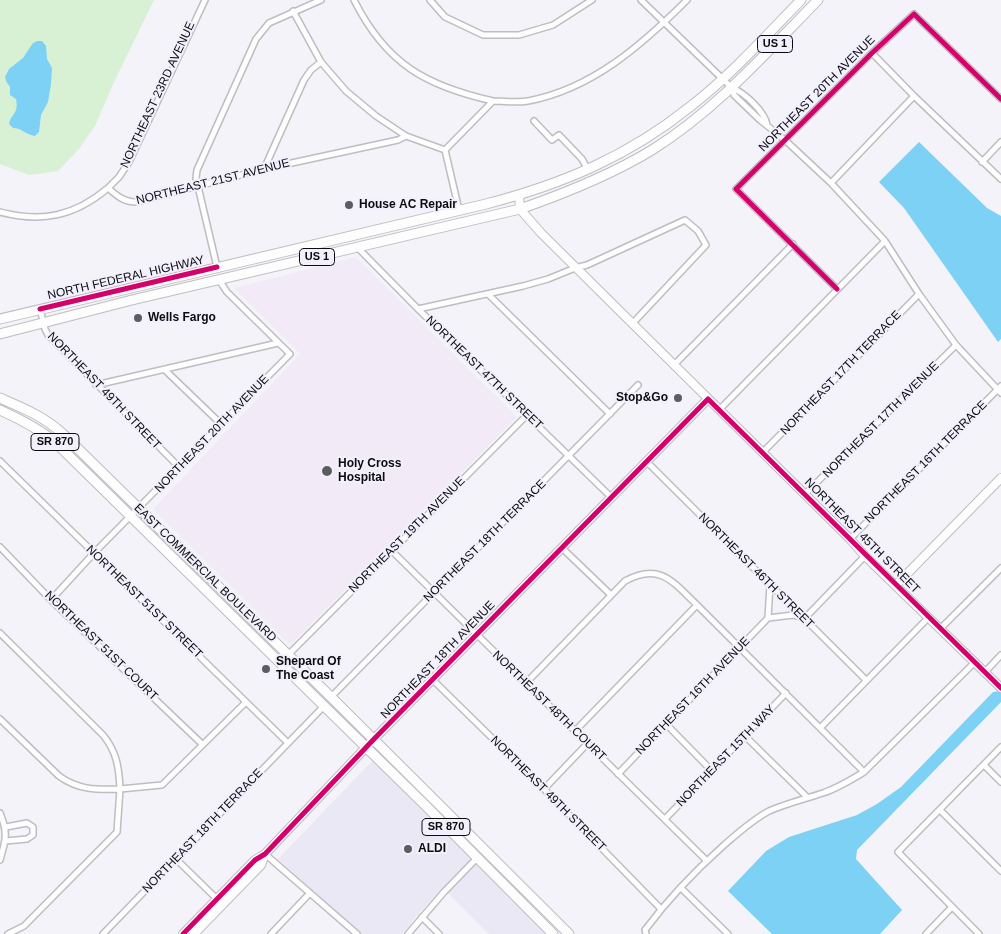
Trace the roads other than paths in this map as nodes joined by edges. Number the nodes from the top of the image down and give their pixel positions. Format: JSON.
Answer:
{"nodes":[{"id":1,"x":205,"y":0,"type":"edge"},
{"id":2,"x":321,"y":0,"type":"edge"},
{"id":3,"x":354,"y":0,"type":"edge"},
{"id":4,"x":430,"y":0,"type":"edge"},
{"id":5,"x":592,"y":0,"type":"edge"},
{"id":6,"x":641,"y":0,"type":"edge"},
{"id":7,"x":687,"y":0,"type":"edge"},
{"id":8,"x":818,"y":0,"type":"edge"},
{"id":9,"x":798,"y":3,"type":"edge"},
{"id":10,"x":293,"y":11,"type":"junction"},
{"id":11,"x":797,"y":22,"type":"junction"},
{"id":12,"x":664,"y":23,"type":"junction"},
{"id":13,"x":872,"y":53,"type":"junction"},
{"id":14,"x":322,"y":62,"type":"junction"},
{"id":15,"x":723,"y":79,"type":"junction"},
{"id":16,"x":732,"y":88,"type":"junction"},
{"id":17,"x":914,"y":96,"type":"junction"},
{"id":18,"x":1001,"y":99,"type":"edge"},
{"id":19,"x":493,"y":102,"type":"junction"},
{"id":20,"x":534,"y":121,"type":"dead end"},
{"id":21,"x":406,"y":136,"type":"junction"},
{"id":22,"x":785,"y":140,"type":"junction"},
{"id":23,"x":1001,"y":142,"type":"edge"},
{"id":24,"x":631,"y":148,"type":"junction"},
{"id":25,"x":445,"y":150,"type":"junction"},
{"id":26,"x":638,"y":158,"type":"junction"},
{"id":27,"x":982,"y":162,"type":"junction"},
{"id":28,"x":264,"y":169,"type":"junction"},
{"id":29,"x":588,"y":170,"type":"junction"},
{"id":30,"x":1001,"y":179,"type":"edge"},
{"id":31,"x":831,"y":183,"type":"junction"},
{"id":32,"x":198,"y":187,"type":"junction"},
{"id":33,"x":108,"y":188,"type":"junction"},
{"id":34,"x":519,"y":195,"type":"junction"},
{"id":35,"x":520,"y":209,"type":"junction"},
{"id":36,"x":459,"y":210,"type":"junction"},
{"id":37,"x":0,"y":212,"type":"edge"},
{"id":38,"x":447,"y":226,"type":"junction"},
{"id":39,"x":885,"y":241,"type":"junction"},
{"id":40,"x":793,"y":244,"type":"junction"},
{"id":41,"x":357,"y":247,"type":"junction"},
{"id":42,"x":240,"y":262,"type":"junction"},
{"id":43,"x":218,"y":268,"type":"junction"},
{"id":44,"x":575,"y":268,"type":"junction"},
{"id":45,"x":219,"y":280,"type":"junction"},
{"id":46,"x":143,"y":285,"type":"junction"},
{"id":47,"x":195,"y":285,"type":"junction"},
{"id":48,"x":837,"y":290,"type":"junction"},
{"id":49,"x":488,"y":294,"type":"junction"},
{"id":50,"x":919,"y":294,"type":"junction"},
{"id":51,"x":132,"y":300,"type":"junction"},
{"id":52,"x":40,"y":309,"type":"junction"},
{"id":53,"x":418,"y":309,"type":"junction"},
{"id":54,"x":0,"y":319,"type":"edge"},
{"id":55,"x":43,"y":322,"type":"junction"},
{"id":56,"x":632,"y":324,"type":"junction"},
{"id":57,"x":0,"y":334,"type":"edge"},
{"id":58,"x":278,"y":343,"type":"junction"},
{"id":59,"x":956,"y":346,"type":"junction"},
{"id":60,"x":674,"y":366,"type":"junction"},
{"id":61,"x":165,"y":370,"type":"junction"},
{"id":62,"x":96,"y":385,"type":"junction"},
{"id":63,"x":638,"y":385,"type":"dead end"},
{"id":64,"x":1000,"y":390,"type":"edge"},
{"id":65,"x":0,"y":398,"type":"edge"},
{"id":66,"x":708,"y":399,"type":"junction"},
{"id":67,"x":0,"y":410,"type":"edge"},
{"id":68,"x":719,"y":410,"type":"junction"},
{"id":69,"x":610,"y":414,"type":"junction"},
{"id":70,"x":527,"y":415,"type":"junction"},
{"id":71,"x":221,"y":424,"type":"junction"},
{"id":72,"x":763,"y":452,"type":"junction"},
{"id":73,"x":569,"y":455,"type":"junction"},
{"id":74,"x":0,"y":461,"type":"edge"},
{"id":75,"x":646,"y":461,"type":"junction"},
{"id":76,"x":179,"y":467,"type":"junction"},
{"id":77,"x":1001,"y":478,"type":"edge"},
{"id":78,"x":805,"y":494,"type":"junction"},
{"id":79,"x":611,"y":497,"type":"junction"},
{"id":80,"x":139,"y":509,"type":"junction"},
{"id":81,"x":132,"y":516,"type":"junction"},
{"id":82,"x":850,"y":538,"type":"junction"},
{"id":83,"x":0,"y":548,"type":"edge"},
{"id":84,"x":562,"y":548,"type":"junction"},
{"id":85,"x":391,"y":550,"type":"junction"},
{"id":86,"x":94,"y":553,"type":"junction"},
{"id":87,"x":865,"y":556,"type":"junction"},
{"id":88,"x":1001,"y":568,"type":"edge"},
{"id":89,"x":896,"y":584,"type":"junction"},
{"id":90,"x":770,"y":585,"type":"junction"},
{"id":91,"x":434,"y":592,"type":"junction"},
{"id":92,"x":611,"y":595,"type":"junction"},
{"id":93,"x":51,"y":600,"type":"junction"},
{"id":94,"x":221,"y":605,"type":"junction"},
{"id":95,"x":697,"y":605,"type":"junction"},
{"id":96,"x":243,"y":611,"type":"junction"},
{"id":97,"x":929,"y":617,"type":"junction"},
{"id":98,"x":768,"y":618,"type":"junction"},
{"id":99,"x":805,"y":618,"type":"junction"},
{"id":100,"x":940,"y":628,"type":"junction"},
{"id":101,"x":0,"y":633,"type":"edge"},
{"id":102,"x":477,"y":635,"type":"junction"},
{"id":103,"x":740,"y":648,"type":"junction"},
{"id":104,"x":288,"y":655,"type":"junction"},
{"id":105,"x":1001,"y":656,"type":"edge"},
{"id":106,"x":975,"y":662,"type":"junction"},
{"id":107,"x":985,"y":672,"type":"junction"},
{"id":108,"x":433,"y":680,"type":"junction"},
{"id":109,"x":866,"y":680,"type":"junction"},
{"id":110,"x":526,"y":683,"type":"junction"},
{"id":111,"x":1001,"y":688,"type":"edge"},
{"id":112,"x":786,"y":693,"type":"junction"},
{"id":113,"x":331,"y":697,"type":"junction"},
{"id":114,"x":246,"y":702,"type":"junction"},
{"id":115,"x":324,"y":706,"type":"junction"},
{"id":116,"x":0,"y":719,"type":"edge"},
{"id":117,"x":5,"y":723,"type":"junction"},
{"id":118,"x":667,"y":725,"type":"junction"},
{"id":119,"x":821,"y":727,"type":"junction"},
{"id":120,"x":0,"y":728,"type":"edge"},
{"id":121,"x":575,"y":731,"type":"junction"},
{"id":122,"x":745,"y":736,"type":"junction"},
{"id":123,"x":374,"y":739,"type":"junction"},
{"id":124,"x":288,"y":743,"type":"junction"},
{"id":125,"x":588,"y":743,"type":"junction"},
{"id":126,"x":202,"y":744,"type":"junction"},
{"id":127,"x":1001,"y":747,"type":"edge"},
{"id":128,"x":367,"y":748,"type":"junction"},
{"id":129,"x":984,"y":765,"type":"junction"},
{"id":130,"x":712,"y":770,"type":"junction"},
{"id":131,"x":864,"y":772,"type":"junction"},
{"id":132,"x":618,"y":774,"type":"junction"},
{"id":133,"x":1001,"y":782,"type":"edge"},
{"id":134,"x":544,"y":789,"type":"junction"},
{"id":135,"x":120,"y":790,"type":"junction"},
{"id":136,"x":807,"y":797,"type":"junction"},
{"id":137,"x":940,"y":810,"type":"junction"},
{"id":138,"x":0,"y":813,"type":"edge"},
{"id":139,"x":665,"y":819,"type":"junction"},
{"id":140,"x":6,"y":827,"type":"junction"},
{"id":141,"x":6,"y":841,"type":"junction"},
{"id":142,"x":265,"y":854,"type":"junction"},
{"id":143,"x":176,"y":858,"type":"junction"},
{"id":144,"x":477,"y":858,"type":"junction"},
{"id":145,"x":0,"y":860,"type":"edge"},
{"id":146,"x":707,"y":861,"type":"junction"},
{"id":147,"x":1001,"y":870,"type":"edge"},
{"id":148,"x":681,"y":888,"type":"junction"},
{"id":149,"x":310,"y":893,"type":"junction"},
{"id":150,"x":220,"y":902,"type":"junction"},
{"id":151,"x":661,"y":908,"type":"junction"},
{"id":152,"x":951,"y":908,"type":"junction"},
{"id":153,"x":422,"y":917,"type":"junction"},
{"id":154,"x":646,"y":932,"type":"edge"},
{"id":155,"x":355,"y":933,"type":"edge"},
{"id":156,"x":565,"y":933,"type":"edge"},
{"id":157,"x":8,"y":934,"type":"edge"},
{"id":158,"x":103,"y":934,"type":"edge"},
{"id":159,"x":183,"y":934,"type":"edge"},
{"id":160,"x":194,"y":934,"type":"edge"},
{"id":161,"x":271,"y":934,"type":"edge"},
{"id":162,"x":408,"y":934,"type":"edge"},
{"id":163,"x":439,"y":934,"type":"edge"},
{"id":164,"x":553,"y":934,"type":"edge"},
{"id":165,"x":728,"y":934,"type":"edge"},
{"id":166,"x":926,"y":934,"type":"edge"},
{"id":167,"x":978,"y":934,"type":"edge"}],
"edges":[{"from":1,"to":33,"type":"street","name":"NORTHEAST 23RD AVENUE"},
{"from":2,"to":10,"type":"street"},
{"from":3,"to":19,"type":"street"},
{"from":4,"to":5,"type":"street"},
{"from":6,"to":12,"type":"street"},
{"from":7,"to":12,"type":"street"},
{"from":8,"to":11,"type":"main road","name":"NORTH FEDERAL HIGHWAY","number":"US 1"},
{"from":9,"to":11,"type":"main road"},
{"from":9,"to":15,"type":"main road","name":"NORTH FEDERAL HIGHWAY","number":"US 1"},
{"from":10,"to":14,"type":"street"},
{"from":10,"to":32,"type":"street"},
{"from":11,"to":16,"type":"main road","name":"NORTH FEDERAL HIGHWAY","number":"US 1"},
{"from":12,"to":15,"type":"street"},
{"from":12,"to":19,"type":"street"},
{"from":13,"to":17,"type":"street"},
{"from":13,"to":18,"type":"street","name":"NORTHEAST 20TH AVENUE"},
{"from":13,"to":22,"type":"street","name":"NORTHEAST 20TH AVENUE"},
{"from":14,"to":21,"type":"street"},
{"from":14,"to":28,"type":"street"},
{"from":15,"to":16,"type":"street"},
{"from":15,"to":24,"type":"main road","name":"NORTH FEDERAL HIGHWAY","number":"US 1"},
{"from":16,"to":22,"type":"street"},
{"from":16,"to":26,"type":"main road","name":"NORTH FEDERAL HIGHWAY","number":"US 1"},
{"from":17,"to":27,"type":"street"},
{"from":17,"to":31,"type":"street"},
{"from":19,"to":25,"type":"street"},
{"from":20,"to":29,"type":"street"},
{"from":21,"to":25,"type":"street"},
{"from":21,"to":28,"type":"street","name":"NORTHEAST 21ST AVENUE"},
{"from":22,"to":31,"type":"street"},
{"from":22,"to":40,"type":"street","name":"NORTHEAST 20TH AVENUE"},
{"from":23,"to":27,"type":"street"},
{"from":24,"to":26,"type":"street"},
{"from":24,"to":29,"type":"main road","name":"NORTH FEDERAL HIGHWAY","number":"US 1"},
{"from":25,"to":36,"type":"street"},
{"from":26,"to":35,"type":"main road","name":"NORTH FEDERAL HIGHWAY","number":"US 1"},
{"from":27,"to":30,"type":"street"},
{"from":28,"to":32,"type":"street","name":"NORTHEAST 21ST AVENUE"},
{"from":29,"to":34,"type":"main road","name":"NORTH FEDERAL HIGHWAY","number":"US 1"},
{"from":31,"to":39,"type":"street"},
{"from":32,"to":33,"type":"street","name":"NORTHEAST 21ST AVENUE"},
{"from":32,"to":43,"type":"street"},
{"from":33,"to":37,"type":"street"},
{"from":34,"to":35,"type":"street"},
{"from":34,"to":36,"type":"main road","name":"NORTH FEDERAL HIGHWAY","number":"US 1"},
{"from":35,"to":38,"type":"main road","name":"NORTH FEDERAL HIGHWAY","number":"US 1"},
{"from":35,"to":44,"type":"street","name":"NORTHEAST 45TH STREET"},
{"from":36,"to":38,"type":"main road"},
{"from":36,"to":42,"type":"main road","name":"NORTH FEDERAL HIGHWAY","number":"US 1"},
{"from":38,"to":41,"type":"main road","name":"NORTH FEDERAL HIGHWAY","number":"US 1"},
{"from":39,"to":48,"type":"street"},
{"from":39,"to":50,"type":"street"},
{"from":40,"to":48,"type":"street"},
{"from":40,"to":60,"type":"street"},
{"from":41,"to":45,"type":"main road","name":"NORTH FEDERAL HIGHWAY","number":"US 1"},
{"from":41,"to":53,"type":"street","name":"NORTHEAST 47TH STREET"},
{"from":42,"to":43,"type":"main road","name":"NORTH FEDERAL HIGHWAY","number":"US 1"},
{"from":42,"to":45,"type":"main road"},
{"from":43,"to":46,"type":"main road","name":"NORTH FEDERAL HIGHWAY","number":"US 1"},
{"from":43,"to":47,"type":"main road"},
{"from":44,"to":49,"type":"street"},
{"from":44,"to":56,"type":"street","name":"NORTHEAST 45TH STREET"},
{"from":44,"to":56,"type":"street"},
{"from":45,"to":47,"type":"main road","name":"NORTH FEDERAL HIGHWAY","number":"US 1"},
{"from":45,"to":58,"type":"street"},
{"from":46,"to":51,"type":"main road"},
{"from":46,"to":52,"type":"main road","name":"NORTH FEDERAL HIGHWAY","number":"US 1"},
{"from":47,"to":51,"type":"main road","name":"NORTH FEDERAL HIGHWAY","number":"US 1"},
{"from":48,"to":68,"type":"street"},
{"from":49,"to":53,"type":"street"},
{"from":49,"to":69,"type":"street"},
{"from":50,"to":59,"type":"street"},
{"from":50,"to":72,"type":"street","name":"NORTHEAST 17TH TERRACE"},
{"from":51,"to":55,"type":"main road","name":"NORTH FEDERAL HIGHWAY","number":"US 1"},
{"from":52,"to":54,"type":"main road","name":"NORTH FEDERAL HIGHWAY","number":"US 1"},
{"from":52,"to":55,"type":"street","name":"NORTHEAST 49TH STREET"},
{"from":53,"to":70,"type":"street","name":"NORTHEAST 47TH STREET"},
{"from":55,"to":57,"type":"main road","name":"NORTH FEDERAL HIGHWAY","number":"US 1"},
{"from":55,"to":62,"type":"street","name":"NORTHEAST 49TH STREET"},
{"from":56,"to":60,"type":"street","name":"NORTHEAST 45TH STREET"},
{"from":58,"to":61,"type":"street"},
{"from":58,"to":71,"type":"street","name":"NORTHEAST 20TH AVENUE"},
{"from":59,"to":64,"type":"street"},
{"from":59,"to":78,"type":"street","name":"NORTHEAST 17TH AVENUE"},
{"from":60,"to":66,"type":"street","name":"NORTHEAST 45TH STREET"},
{"from":61,"to":62,"type":"street"},
{"from":61,"to":71,"type":"street"},
{"from":62,"to":76,"type":"street","name":"NORTHEAST 49TH STREET"},
{"from":63,"to":69,"type":"street","name":"NORTHEAST 18TH TERRACE"},
{"from":64,"to":82,"type":"street","name":"NORTHEAST 16TH TERRACE"},
{"from":65,"to":80,"type":"main road","name":"EAST COMMERCIAL BOULEVARD","number":"SR 870"},
{"from":66,"to":68,"type":"street","name":"NORTHEAST 45TH STREET"},
{"from":66,"to":75,"type":"street","name":"NORTHEAST 18TH AVENUE"},
{"from":67,"to":81,"type":"main road","name":"EAST COMMERCIAL BOULEVARD","number":"SR 870"},
{"from":68,"to":72,"type":"street","name":"NORTHEAST 45TH STREET"},
{"from":69,"to":73,"type":"street","name":"NORTHEAST 18TH TERRACE"},
{"from":70,"to":73,"type":"street","name":"NORTHEAST 47TH STREET"},
{"from":70,"to":85,"type":"street","name":"NORTHEAST 19TH AVENUE"},
{"from":71,"to":76,"type":"street","name":"NORTHEAST 20TH AVENUE"},
{"from":72,"to":78,"type":"street","name":"NORTHEAST 45TH STREET"},
{"from":73,"to":79,"type":"street","name":"NORTHEAST 47TH STREET"},
{"from":73,"to":91,"type":"street","name":"NORTHEAST 18TH TERRACE"},
{"from":74,"to":86,"type":"street","name":"NORTHEAST 51ST STREET"},
{"from":75,"to":79,"type":"street","name":"NORTHEAST 18TH AVENUE"},
{"from":75,"to":90,"type":"street","name":"NORTHEAST 46TH STREET"},
{"from":76,"to":80,"type":"street","name":"NORTHEAST 20TH AVENUE"},
{"from":77,"to":89,"type":"street"},
{"from":78,"to":82,"type":"street","name":"NORTHEAST 45TH STREET"},
{"from":79,"to":84,"type":"street","name":"NORTHEAST 18TH AVENUE"},
{"from":80,"to":81,"type":"street","name":"NORTHEAST 20TH AVENUE"},
{"from":80,"to":96,"type":"main road","name":"EAST COMMERCIAL BOULEVARD","number":"SR 870"},
{"from":81,"to":86,"type":"street","name":"NORTHEAST 20TH AVENUE"},
{"from":81,"to":94,"type":"main road","name":"EAST COMMERCIAL BOULEVARD","number":"SR 870"},
{"from":82,"to":87,"type":"street","name":"NORTHEAST 45TH STREET"},
{"from":83,"to":93,"type":"street","name":"NORTHEAST 51ST COURT"},
{"from":84,"to":92,"type":"street"},
{"from":84,"to":102,"type":"street","name":"NORTHEAST 18TH AVENUE"},
{"from":85,"to":91,"type":"street","name":"NORTHEAST 48TH COURT"},
{"from":85,"to":104,"type":"street","name":"NORTHEAST 19TH AVENUE"},
{"from":86,"to":93,"type":"street","name":"NORTHEAST 20TH AVENUE"},
{"from":86,"to":114,"type":"street","name":"NORTHEAST 51ST STREET"},
{"from":87,"to":89,"type":"street","name":"NORTHEAST 45TH STREET"},
{"from":87,"to":99,"type":"street"},
{"from":88,"to":100,"type":"street"},
{"from":89,"to":97,"type":"street","name":"NORTHEAST 45TH STREET"},
{"from":90,"to":98,"type":"street"},
{"from":90,"to":99,"type":"street","name":"NORTHEAST 46TH STREET"},
{"from":91,"to":102,"type":"street","name":"NORTHEAST 48TH COURT"},
{"from":91,"to":113,"type":"street","name":"NORTHEAST 18TH TERRACE"},
{"from":92,"to":95,"type":"street"},
{"from":92,"to":110,"type":"street"},
{"from":93,"to":126,"type":"street","name":"NORTHEAST 51ST COURT"},
{"from":94,"to":96,"type":"main road"},
{"from":94,"to":115,"type":"main road","name":"EAST COMMERCIAL BOULEVARD","number":"SR 870"},
{"from":95,"to":103,"type":"street"},
{"from":95,"to":121,"type":"street"},
{"from":96,"to":104,"type":"main road","name":"EAST COMMERCIAL BOULEVARD","number":"SR 870"},
{"from":97,"to":100,"type":"street","name":"NORTHEAST 45TH STREET"},
{"from":97,"to":109,"type":"street"},
{"from":98,"to":99,"type":"street"},
{"from":98,"to":103,"type":"street","name":"NORTHEAST 16TH AVENUE"},
{"from":99,"to":109,"type":"street","name":"NORTHEAST 46TH STREET"},
{"from":100,"to":106,"type":"street","name":"NORTHEAST 45TH STREET"},
{"from":101,"to":135,"type":"street"},
{"from":102,"to":108,"type":"street","name":"NORTHEAST 18TH AVENUE"},
{"from":102,"to":110,"type":"street","name":"NORTHEAST 48TH COURT"},
{"from":103,"to":112,"type":"street"},
{"from":103,"to":118,"type":"street","name":"NORTHEAST 16TH AVENUE"},
{"from":104,"to":113,"type":"main road","name":"EAST COMMERCIAL BOULEVARD","number":"SR 870"},
{"from":105,"to":107,"type":"street"},
{"from":106,"to":107,"type":"street","name":"NORTHEAST 45TH STREET"},
{"from":106,"to":131,"type":"street"},
{"from":107,"to":111,"type":"street","name":"NORTHEAST 45TH STREET"},
{"from":108,"to":123,"type":"street","name":"NORTHEAST 18TH AVENUE"},
{"from":108,"to":134,"type":"street","name":"NORTHEAST 49TH STREET"},
{"from":109,"to":119,"type":"street"},
{"from":110,"to":121,"type":"street","name":"NORTHEAST 48TH COURT"},
{"from":112,"to":119,"type":"street"},
{"from":112,"to":122,"type":"street","name":"NORTHEAST 15TH WAY"},
{"from":113,"to":123,"type":"main road","name":"EAST COMMERCIAL BOULEVARD","number":"SR 870"},
{"from":114,"to":124,"type":"street","name":"NORTHEAST 51ST STREET"},
{"from":114,"to":126,"type":"street"},
{"from":115,"to":124,"type":"street","name":"NORTHEAST 18TH TERRACE"},
{"from":115,"to":128,"type":"main road","name":"EAST COMMERCIAL BOULEVARD","number":"SR 870"},
{"from":116,"to":117,"type":"street"},
{"from":117,"to":120,"type":"street"},
{"from":117,"to":135,"type":"street"},
{"from":118,"to":130,"type":"street"},
{"from":118,"to":132,"type":"street","name":"NORTHEAST 16TH AVENUE"},
{"from":119,"to":131,"type":"street"},
{"from":121,"to":125,"type":"street","name":"NORTHEAST 48TH COURT"},
{"from":122,"to":130,"type":"street","name":"NORTHEAST 15TH WAY"},
{"from":122,"to":136,"type":"street"},
{"from":123,"to":128,"type":"street","name":"NORTHEAST 18TH AVENUE"},
{"from":123,"to":156,"type":"main road","name":"EAST COMMERCIAL BOULEVARD","number":"SR 870"},
{"from":124,"to":143,"type":"street","name":"NORTHEAST 18TH TERRACE"},
{"from":125,"to":132,"type":"street","name":"NORTHEAST 48TH COURT"},
{"from":125,"to":134,"type":"street"},
{"from":126,"to":135,"type":"street"},
{"from":127,"to":129,"type":"street"},
{"from":128,"to":142,"type":"street","name":"NORTHEAST 18TH AVENUE"},
{"from":128,"to":144,"type":"main road","name":"EAST COMMERCIAL BOULEVARD","number":"SR 870"},
{"from":129,"to":133,"type":"street"},
{"from":129,"to":137,"type":"street"},
{"from":130,"to":139,"type":"street","name":"NORTHEAST 15TH WAY"},
{"from":131,"to":136,"type":"street"},
{"from":132,"to":139,"type":"street","name":"NORTHEAST 48TH COURT"},
{"from":134,"to":151,"type":"street","name":"NORTHEAST 49TH STREET"},
{"from":135,"to":157,"type":"street"},
{"from":136,"to":146,"type":"street"},
{"from":137,"to":147,"type":"street"},
{"from":137,"to":152,"type":"street"},
{"from":138,"to":140,"type":"street"},
{"from":139,"to":146,"type":"street","name":"NORTHEAST 48TH COURT"},
{"from":140,"to":141,"type":"street"},
{"from":140,"to":141,"type":"street"},
{"from":141,"to":145,"type":"street"},
{"from":142,"to":149,"type":"street"},
{"from":142,"to":150,"type":"street","name":"NORTHEAST 18TH AVENUE"},
{"from":143,"to":150,"type":"street"},
{"from":143,"to":158,"type":"street","name":"NORTHEAST 18TH TERRACE"},
{"from":144,"to":153,"type":"street"},
{"from":144,"to":164,"type":"main road","name":"EAST COMMERCIAL BOULEVARD","number":"SR 870"},
{"from":146,"to":148,"type":"street"},
{"from":148,"to":151,"type":"street"},
{"from":148,"to":165,"type":"street"},
{"from":149,"to":155,"type":"street"},
{"from":149,"to":161,"type":"street"},
{"from":150,"to":159,"type":"street","name":"NORTHEAST 18TH AVENUE"},
{"from":150,"to":160,"type":"street","name":"NORTHEAST 18TH AVENUE"},
{"from":151,"to":154,"type":"street"},
{"from":152,"to":166,"type":"street"},
{"from":152,"to":167,"type":"street"},
{"from":153,"to":162,"type":"street"},
{"from":153,"to":163,"type":"street"}]}
